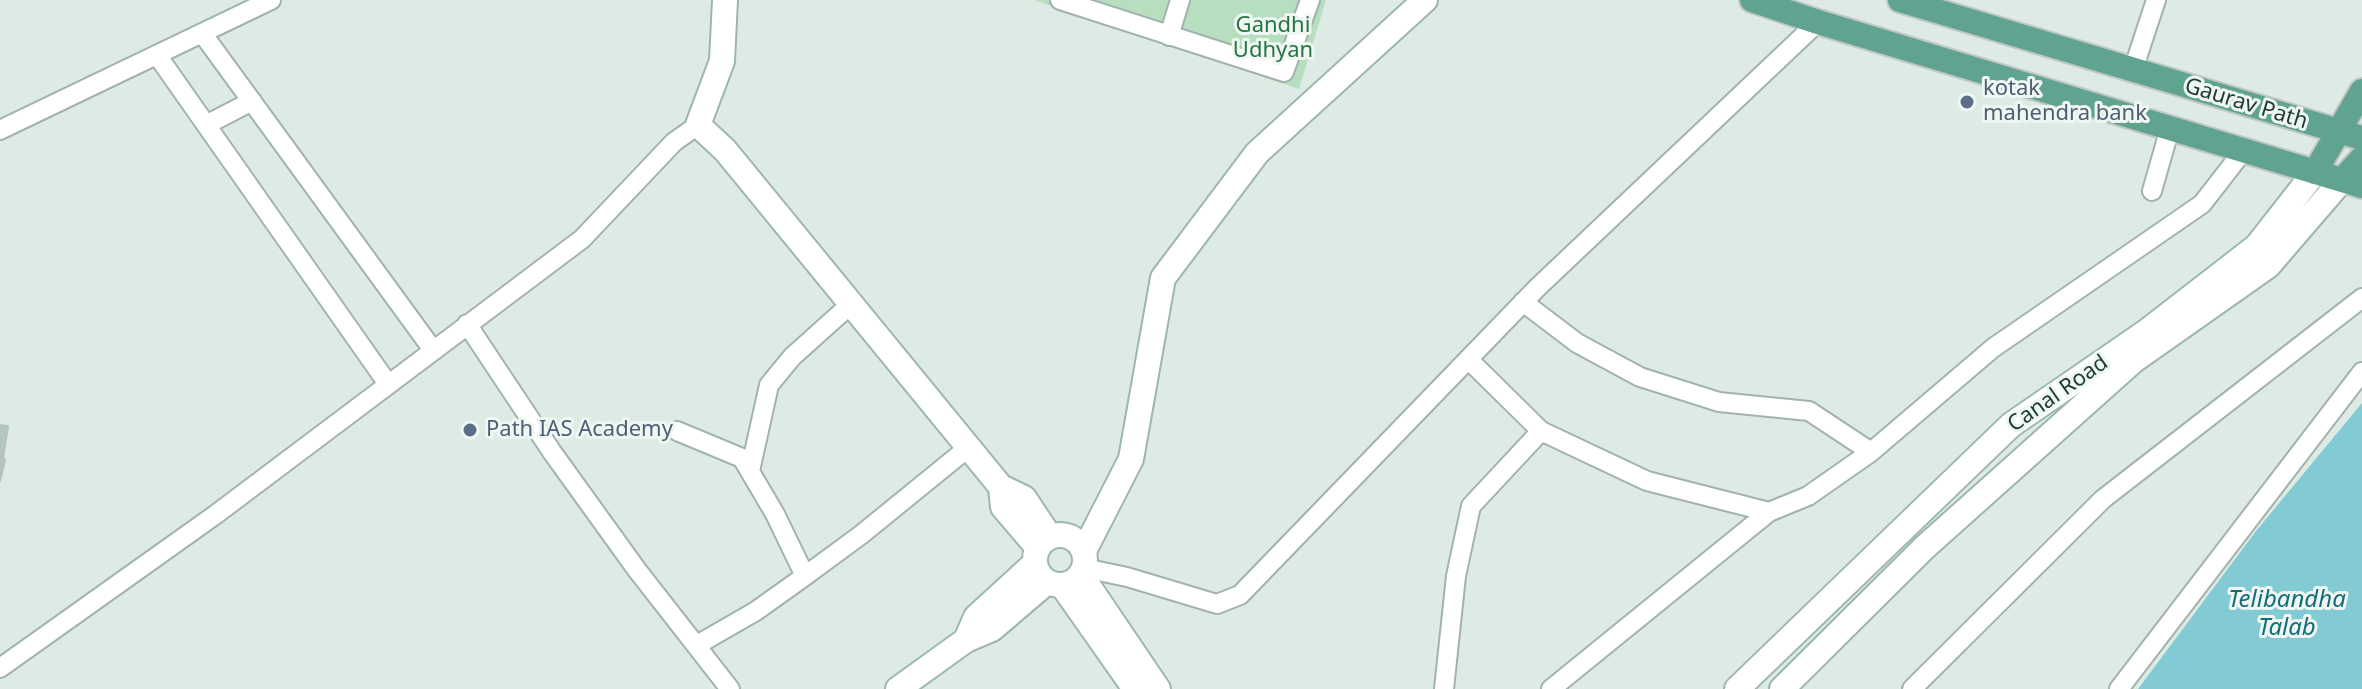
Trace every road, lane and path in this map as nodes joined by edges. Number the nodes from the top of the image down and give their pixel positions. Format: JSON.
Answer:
{"nodes":[{"id":1,"x":271,"y":0,"type":"edge"},
{"id":2,"x":725,"y":0,"type":"edge"},
{"id":3,"x":1060,"y":0,"type":"edge"},
{"id":4,"x":1180,"y":0,"type":"edge"},
{"id":5,"x":1310,"y":0,"type":"edge"},
{"id":6,"x":1412,"y":0,"type":"edge"},
{"id":7,"x":1425,"y":0,"type":"edge"},
{"id":8,"x":1752,"y":0,"type":"edge"},
{"id":9,"x":1900,"y":0,"type":"edge"},
{"id":10,"x":2156,"y":0,"type":"edge"},
{"id":11,"x":1818,"y":22,"type":"junction"},
{"id":12,"x":202,"y":33,"type":"junction"},
{"id":13,"x":1169,"y":36,"type":"junction"},
{"id":14,"x":157,"y":55,"type":"junction"},
{"id":15,"x":2133,"y":70,"type":"junction"},
{"id":16,"x":2362,"y":91,"type":"edge"},
{"id":17,"x":252,"y":101,"type":"junction"},
{"id":18,"x":206,"y":125,"type":"junction"},
{"id":19,"x":698,"y":125,"type":"junction"},
{"id":20,"x":2170,"y":128,"type":"junction"},
{"id":21,"x":0,"y":130,"type":"edge"},
{"id":22,"x":2337,"y":132,"type":"junction"},
{"id":23,"x":2362,"y":138,"type":"edge"},
{"id":24,"x":2244,"y":150,"type":"junction"},
{"id":25,"x":2362,"y":158,"type":"edge"},
{"id":26,"x":2315,"y":172,"type":"junction"},
{"id":27,"x":2352,"y":183,"type":"edge"},
{"id":28,"x":2152,"y":191,"type":"dead end"},
{"id":29,"x":2362,"y":298,"type":"edge"},
{"id":30,"x":1523,"y":302,"type":"junction"},
{"id":31,"x":851,"y":304,"type":"junction"},
{"id":32,"x":467,"y":324,"type":"junction"},
{"id":33,"x":433,"y":350,"type":"junction"},
{"id":34,"x":1468,"y":359,"type":"junction"},
{"id":35,"x":2362,"y":372,"type":"edge"},
{"id":36,"x":388,"y":384,"type":"junction"},
{"id":37,"x":677,"y":431,"type":"dead end"},
{"id":38,"x":1541,"y":431,"type":"junction"},
{"id":39,"x":969,"y":447,"type":"junction"},
{"id":40,"x":1871,"y":452,"type":"junction"},
{"id":41,"x":750,"y":471,"type":"junction"},
{"id":42,"x":1769,"y":512,"type":"junction"},
{"id":43,"x":1062,"y":561,"type":"junction"},
{"id":44,"x":805,"y":576,"type":"junction"},
{"id":45,"x":697,"y":645,"type":"junction"},
{"id":46,"x":0,"y":668,"type":"edge"},
{"id":47,"x":730,"y":689,"type":"edge"},
{"id":48,"x":898,"y":689,"type":"edge"},
{"id":49,"x":1135,"y":689,"type":"edge"},
{"id":50,"x":1158,"y":689,"type":"edge"},
{"id":51,"x":1444,"y":689,"type":"edge"},
{"id":52,"x":1551,"y":689,"type":"edge"},
{"id":53,"x":1737,"y":689,"type":"edge"},
{"id":54,"x":1782,"y":689,"type":"edge"},
{"id":55,"x":1912,"y":689,"type":"edge"},
{"id":56,"x":2119,"y":689,"type":"edge"}],
"edges":[{"from":1,"to":12,"type":"street"},
{"from":2,"to":19,"type":"street"},
{"from":3,"to":13,"type":"street"},
{"from":4,"to":13,"type":"street"},
{"from":5,"to":13,"type":"street"},
{"from":6,"to":43,"type":"street"},
{"from":7,"to":43,"type":"street"},
{"from":8,"to":11,"type":"main road"},
{"from":9,"to":15,"type":"main road","name":"Gaurav Path"},
{"from":10,"to":15,"type":"street"},
{"from":11,"to":20,"type":"main road"},
{"from":11,"to":30,"type":"street"},
{"from":12,"to":14,"type":"street"},
{"from":12,"to":17,"type":"street"},
{"from":14,"to":18,"type":"street"},
{"from":14,"to":21,"type":"street"},
{"from":15,"to":22,"type":"main road","name":"Gaurav Path"},
{"from":16,"to":22,"type":"main road","name":"Canal Road"},
{"from":17,"to":18,"type":"street"},
{"from":17,"to":33,"type":"street"},
{"from":18,"to":36,"type":"street"},
{"from":19,"to":31,"type":"street"},
{"from":19,"to":32,"type":"street"},
{"from":20,"to":24,"type":"main road"},
{"from":20,"to":28,"type":"street"},
{"from":22,"to":23,"type":"main road","name":"Gaurav Path"},
{"from":22,"to":26,"type":"main road","name":"Canal Road"},
{"from":24,"to":26,"type":"main road"},
{"from":24,"to":40,"type":"street"},
{"from":25,"to":27,"type":"main road"},
{"from":26,"to":27,"type":"main road"},
{"from":26,"to":53,"type":"street","name":"Canal Road"},
{"from":27,"to":54,"type":"street","name":"Canal Road"},
{"from":29,"to":55,"type":"street"},
{"from":30,"to":34,"type":"street"},
{"from":30,"to":40,"type":"street"},
{"from":31,"to":39,"type":"street"},
{"from":31,"to":41,"type":"street"},
{"from":32,"to":33,"type":"street"},
{"from":32,"to":45,"type":"street"},
{"from":33,"to":36,"type":"street"},
{"from":34,"to":38,"type":"street"},
{"from":34,"to":43,"type":"street"},
{"from":35,"to":56,"type":"street"},
{"from":36,"to":46,"type":"street"},
{"from":37,"to":41,"type":"street"},
{"from":38,"to":42,"type":"street"},
{"from":38,"to":51,"type":"street"},
{"from":39,"to":43,"type":"street"},
{"from":39,"to":44,"type":"street"},
{"from":40,"to":42,"type":"street"},
{"from":41,"to":44,"type":"street"},
{"from":42,"to":52,"type":"street"},
{"from":43,"to":48,"type":"street"},
{"from":43,"to":49,"type":"street"},
{"from":43,"to":50,"type":"street"},
{"from":44,"to":45,"type":"street"},
{"from":45,"to":47,"type":"street"}]}
